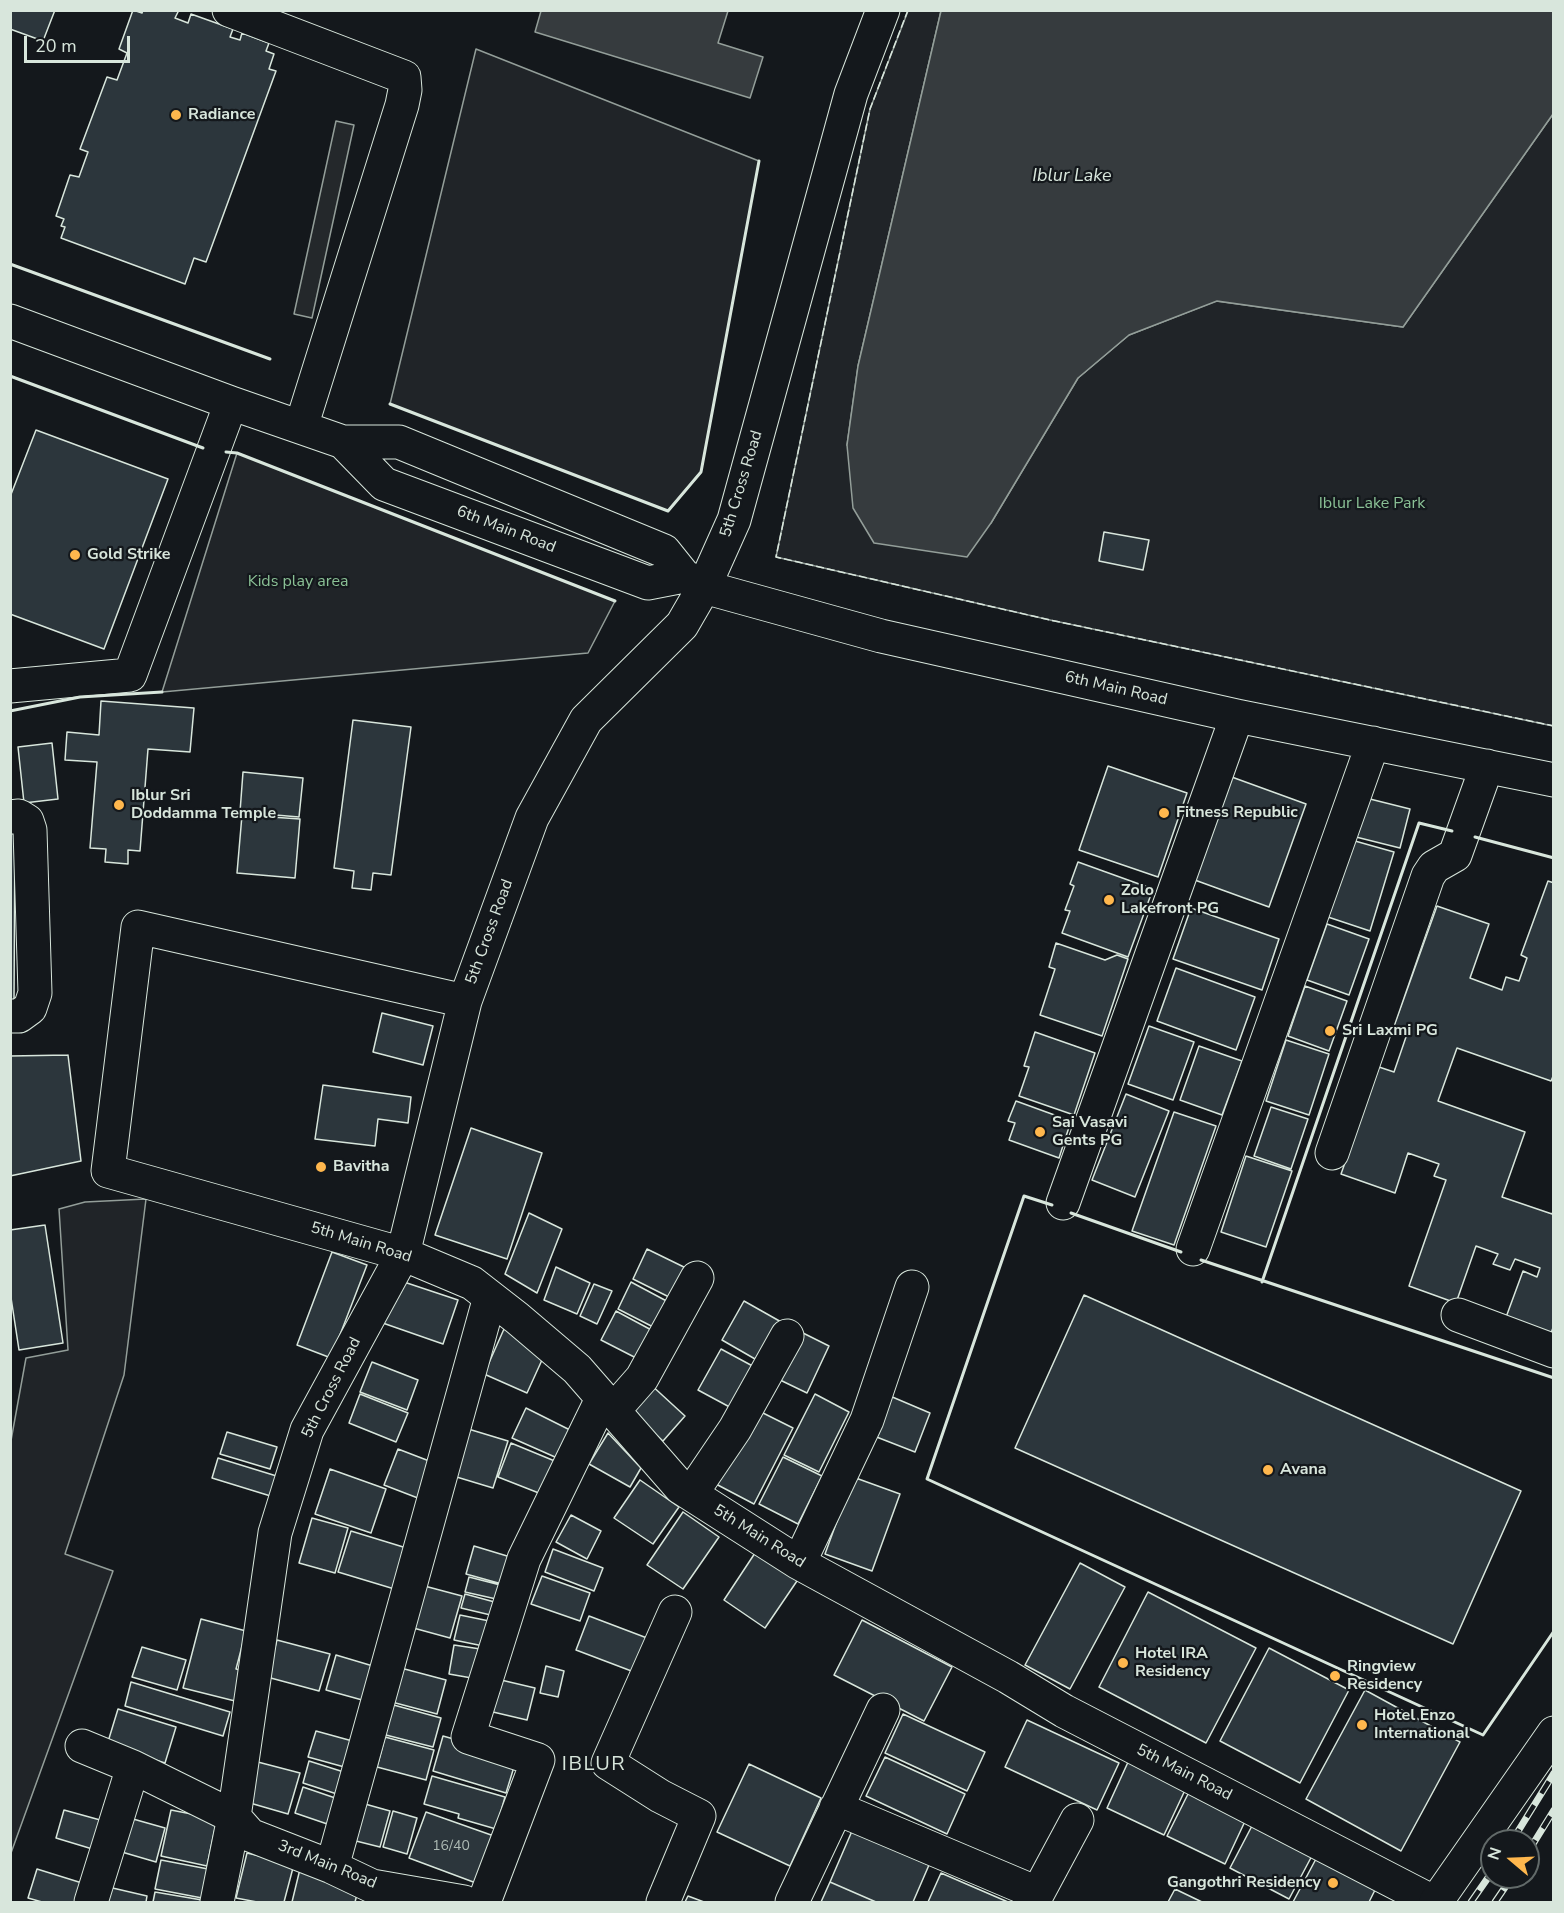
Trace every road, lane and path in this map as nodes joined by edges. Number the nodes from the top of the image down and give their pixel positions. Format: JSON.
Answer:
{"nodes":[{"id":1,"x":229,"y":10,"type":"edge"},
{"id":2,"x":883,"y":10,"type":"edge"},
{"id":3,"x":10,"y":321,"type":"edge"},
{"id":4,"x":231,"y":403,"type":"junction"},
{"id":5,"x":301,"y":427,"type":"junction"},
{"id":6,"x":343,"y":442,"type":"junction"},
{"id":7,"x":694,"y":581,"type":"junction"},
{"id":8,"x":10,"y":686,"type":"edge"},
{"id":9,"x":1237,"y":716,"type":"junction"},
{"id":10,"x":1373,"y":743,"type":"junction"},
{"id":11,"x":1486,"y":766,"type":"junction"},
{"id":12,"x":1554,"y":780,"type":"edge"},
{"id":13,"x":10,"y":817,"type":"edge"},
{"id":14,"x":465,"y":1001,"type":"junction"},
{"id":15,"x":10,"y":1016,"type":"edge"},
{"id":16,"x":1332,"y":1153,"type":"dead end"},
{"id":17,"x":1063,"y":1203,"type":"dead end"},
{"id":18,"x":1193,"y":1249,"type":"dead end"},
{"id":19,"x":403,"y":1254,"type":"junction"},
{"id":20,"x":697,"y":1278,"type":"dead end"},
{"id":21,"x":912,"y":1287,"type":"dead end"},
{"id":22,"x":490,"y":1297,"type":"junction"},
{"id":23,"x":1458,"y":1315,"type":"dead end"},
{"id":24,"x":787,"y":1336,"type":"dead end"},
{"id":25,"x":1554,"y":1351,"type":"edge"},
{"id":26,"x":608,"y":1405,"type":"junction"},
{"id":27,"x":691,"y":1494,"type":"junction"},
{"id":28,"x":799,"y":1563,"type":"junction"},
{"id":29,"x":675,"y":1612,"type":"dead end"},
{"id":30,"x":883,"y":1710,"type":"dead end"},
{"id":31,"x":1554,"y":1733,"type":"edge"},
{"id":32,"x":82,"y":1746,"type":"dead end"},
{"id":33,"x":133,"y":1767,"type":"junction"},
{"id":34,"x":837,"y":1808,"type":"junction"},
{"id":35,"x":234,"y":1817,"type":"junction"},
{"id":36,"x":1077,"y":1820,"type":"dead end"},
{"id":37,"x":332,"y":1867,"type":"junction"},
{"id":38,"x":369,"y":1894,"type":"edge"},
{"id":39,"x":1035,"y":1898,"type":"edge"},
{"id":40,"x":91,"y":1902,"type":"edge"},
{"id":41,"x":217,"y":1902,"type":"edge"},
{"id":42,"x":464,"y":1902,"type":"edge"},
{"id":43,"x":484,"y":1902,"type":"edge"},
{"id":44,"x":663,"y":1902,"type":"edge"},
{"id":45,"x":792,"y":1902,"type":"edge"},
{"id":46,"x":1434,"y":1902,"type":"edge"}],
"edges":[{"from":1,"to":5,"type":"main road"},
{"from":2,"to":7,"type":"main road","name":"5th Cross Road"},
{"from":3,"to":4,"type":"main road","name":"6th Main Road"},
{"from":4,"to":5,"type":"main road","name":"6th Main Road"},
{"from":4,"to":8,"type":"main road"},
{"from":5,"to":6,"type":"main road","name":"6th Main Road"},
{"from":6,"to":7,"type":"main road","name":"6th Main Road"},
{"from":6,"to":7,"type":"main road","name":"6th Main Road"},
{"from":7,"to":9,"type":"main road","name":"6th Main Road"},
{"from":7,"to":14,"type":"main road","name":"5th Cross Road"},
{"from":9,"to":10,"type":"main road","name":"6th Main Road"},
{"from":9,"to":17,"type":"main road"},
{"from":10,"to":11,"type":"main road","name":"6th Main Road"},
{"from":10,"to":18,"type":"main road"},
{"from":11,"to":12,"type":"main road","name":"6th Main Road"},
{"from":11,"to":16,"type":"main road"},
{"from":13,"to":15,"type":"main road"},
{"from":14,"to":19,"type":"main road","name":"5th Cross Road"},
{"from":14,"to":19,"type":"main road","name":"5th Main Road"},
{"from":19,"to":22,"type":"main road","name":"5th Main Road"},
{"from":19,"to":35,"type":"main road","name":"5th Cross Road"},
{"from":20,"to":26,"type":"main road"},
{"from":21,"to":28,"type":"main road"},
{"from":22,"to":26,"type":"main road","name":"5th Main Road"},
{"from":22,"to":37,"type":"main road"},
{"from":23,"to":25,"type":"main road"},
{"from":24,"to":27,"type":"main road"},
{"from":26,"to":27,"type":"main road","name":"5th Main Road"},
{"from":26,"to":43,"type":"main road"},
{"from":27,"to":28,"type":"main road","name":"5th Main Road"},
{"from":28,"to":46,"type":"main road","name":"5th Main Road"},
{"from":29,"to":44,"type":"main road"},
{"from":30,"to":34,"type":"main road"},
{"from":31,"to":46,"type":"main road"},
{"from":32,"to":33,"type":"main road","name":"3rd Main Road"},
{"from":33,"to":35,"type":"main road","name":"3rd Main Road"},
{"from":33,"to":40,"type":"main road"},
{"from":34,"to":39,"type":"main road"},
{"from":34,"to":45,"type":"main road"},
{"from":35,"to":37,"type":"main road","name":"3rd Main Road"},
{"from":35,"to":41,"type":"main road","name":"5th Cross Road"},
{"from":36,"to":39,"type":"main road"},
{"from":37,"to":38,"type":"main road","name":"3rd Main Road"},
{"from":38,"to":42,"type":"main road","name":"3rd Main Road"}]}
